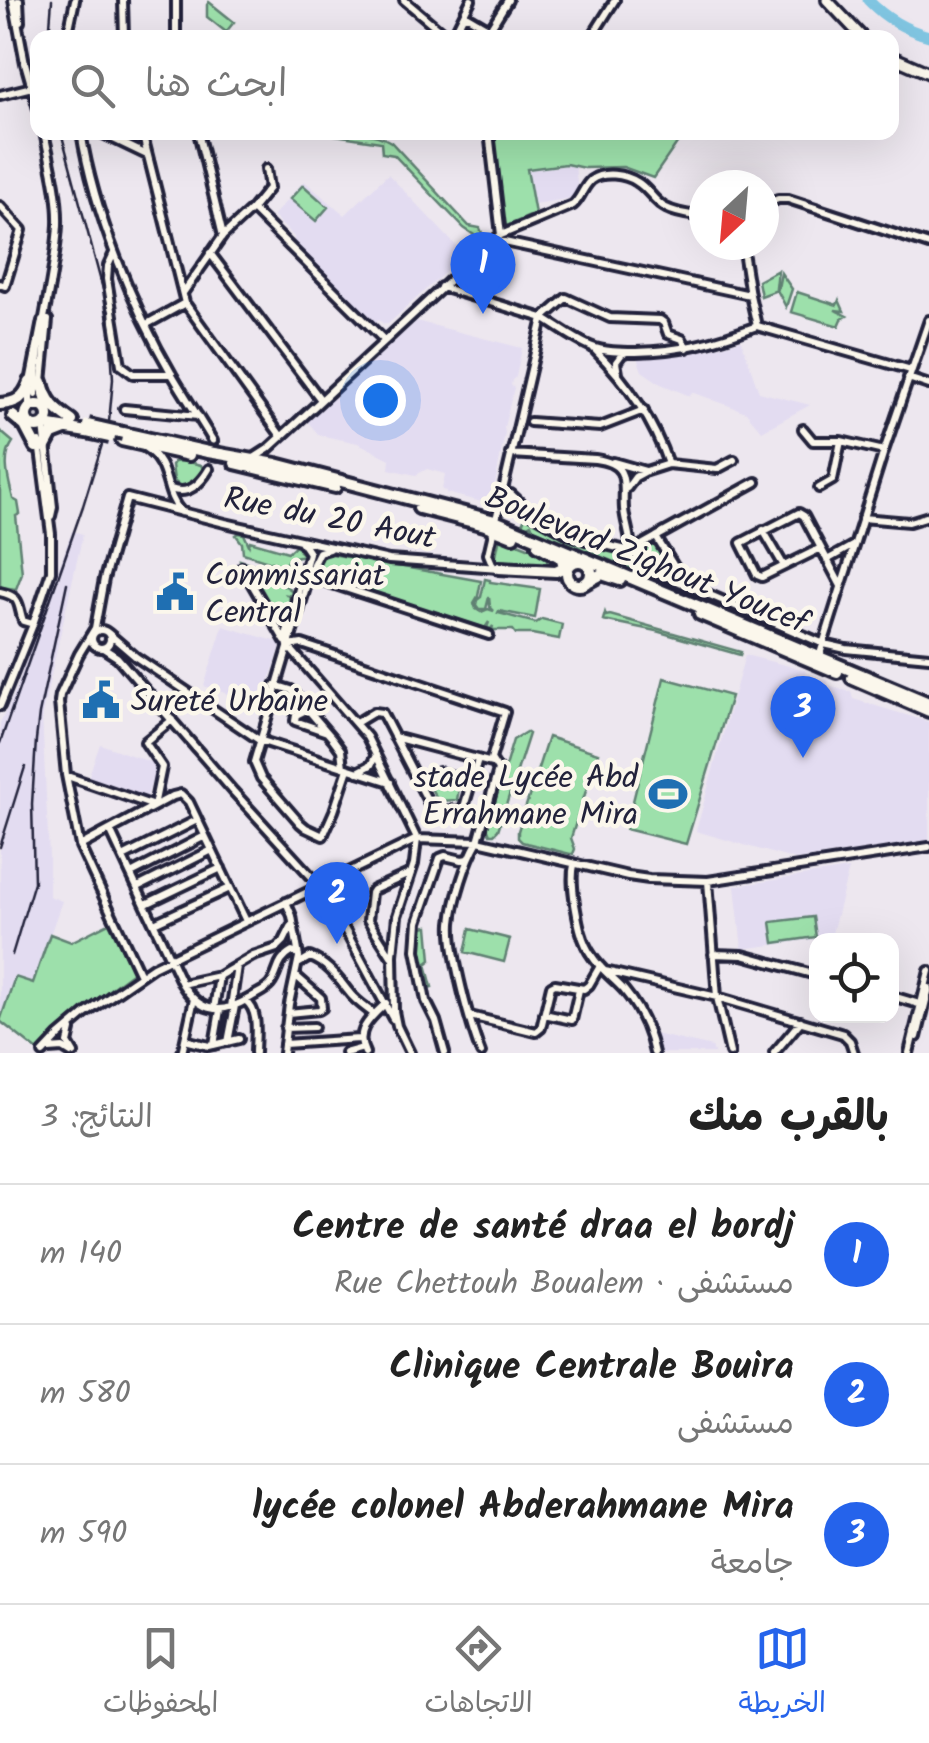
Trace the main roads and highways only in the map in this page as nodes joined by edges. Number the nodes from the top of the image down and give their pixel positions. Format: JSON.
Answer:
{"nodes":[{"id":1,"x":828,"y":0,"type":"edge"},
{"id":2,"x":856,"y":30,"type":"edge"},
{"id":3,"x":899,"y":59,"type":"edge"},
{"id":4,"x":929,"y":73,"type":"edge"},
{"id":5,"x":4,"y":409,"type":"edge"},
{"id":6,"x":30,"y":409,"type":"junction"},
{"id":7,"x":47,"y":412,"type":"junction"},
{"id":8,"x":29,"y":422,"type":"junction"},
{"id":9,"x":44,"y":425,"type":"junction"},
{"id":10,"x":71,"y":425,"type":"junction"},
{"id":11,"x":122,"y":436,"type":"junction"},
{"id":12,"x":213,"y":456,"type":"junction"},
{"id":13,"x":491,"y":524,"type":"junction"},
{"id":14,"x":564,"y":554,"type":"junction"},
{"id":15,"x":581,"y":562,"type":"junction"},
{"id":16,"x":598,"y":563,"type":"junction"},
{"id":17,"x":499,"y":568,"type":"road end"},
{"id":18,"x":552,"y":571,"type":"junction"},
{"id":19,"x":588,"y":580,"type":"junction"},
{"id":20,"x":571,"y":582,"type":"junction"},
{"id":21,"x":822,"y":652,"type":"junction"},
{"id":22,"x":929,"y":703,"type":"edge"},
{"id":23,"x":929,"y":710,"type":"edge"}],
"edges":[{"from":1,"to":2,"type":"main road"},
{"from":3,"to":4,"type":"main road"},
{"from":5,"to":6,"type":"main road"},
{"from":5,"to":8,"type":"main road"},
{"from":5,"to":10,"type":"main road"},
{"from":5,"to":10,"type":"main road"},
{"from":6,"to":7,"type":"main road"},
{"from":6,"to":8,"type":"main road"},
{"from":7,"to":9,"type":"main road"},
{"from":7,"to":10,"type":"main road","name":"Boulevard Zighout Youcef"},
{"from":8,"to":9,"type":"main road"},
{"from":9,"to":10,"type":"main road","name":"Boulevard Zighout Youcef"},
{"from":10,"to":11,"type":"main road","name":"Boulevard Zighout Youcef","bridge":true},
{"from":11,"to":12,"type":"main road","name":"Boulevard Zighout Youcef"},
{"from":11,"to":12,"type":"main road","name":"Boulevard Zighout Youcef"},
{"from":12,"to":13,"type":"main road","name":"Boulevard Zighout Youcef"},
{"from":12,"to":13,"type":"main road","name":"Boulevard Zighout Youcef"},
{"from":13,"to":14,"type":"main road","name":"Boulevard Zighout Youcef"},
{"from":14,"to":15,"type":"main road"},
{"from":14,"to":16,"type":"main road","name":"Boulevard Zighout Youcef"},
{"from":14,"to":18,"type":"main road"},
{"from":15,"to":16,"type":"main road"},
{"from":15,"to":19,"type":"main road"},
{"from":15,"to":20,"type":"main road"},
{"from":16,"to":21,"type":"main road","name":"Boulevard Zighout Youcef"},
{"from":17,"to":18,"type":"main road"},
{"from":18,"to":20,"type":"main road"},
{"from":19,"to":20,"type":"main road"},
{"from":19,"to":21,"type":"main road","name":"Boulevard Zighout Youcef"},
{"from":21,"to":22,"type":"main road","name":"Boulevard Zighout Youcef"},
{"from":21,"to":23,"type":"main road","name":"Boulevard Zighout Youcef"}]}
